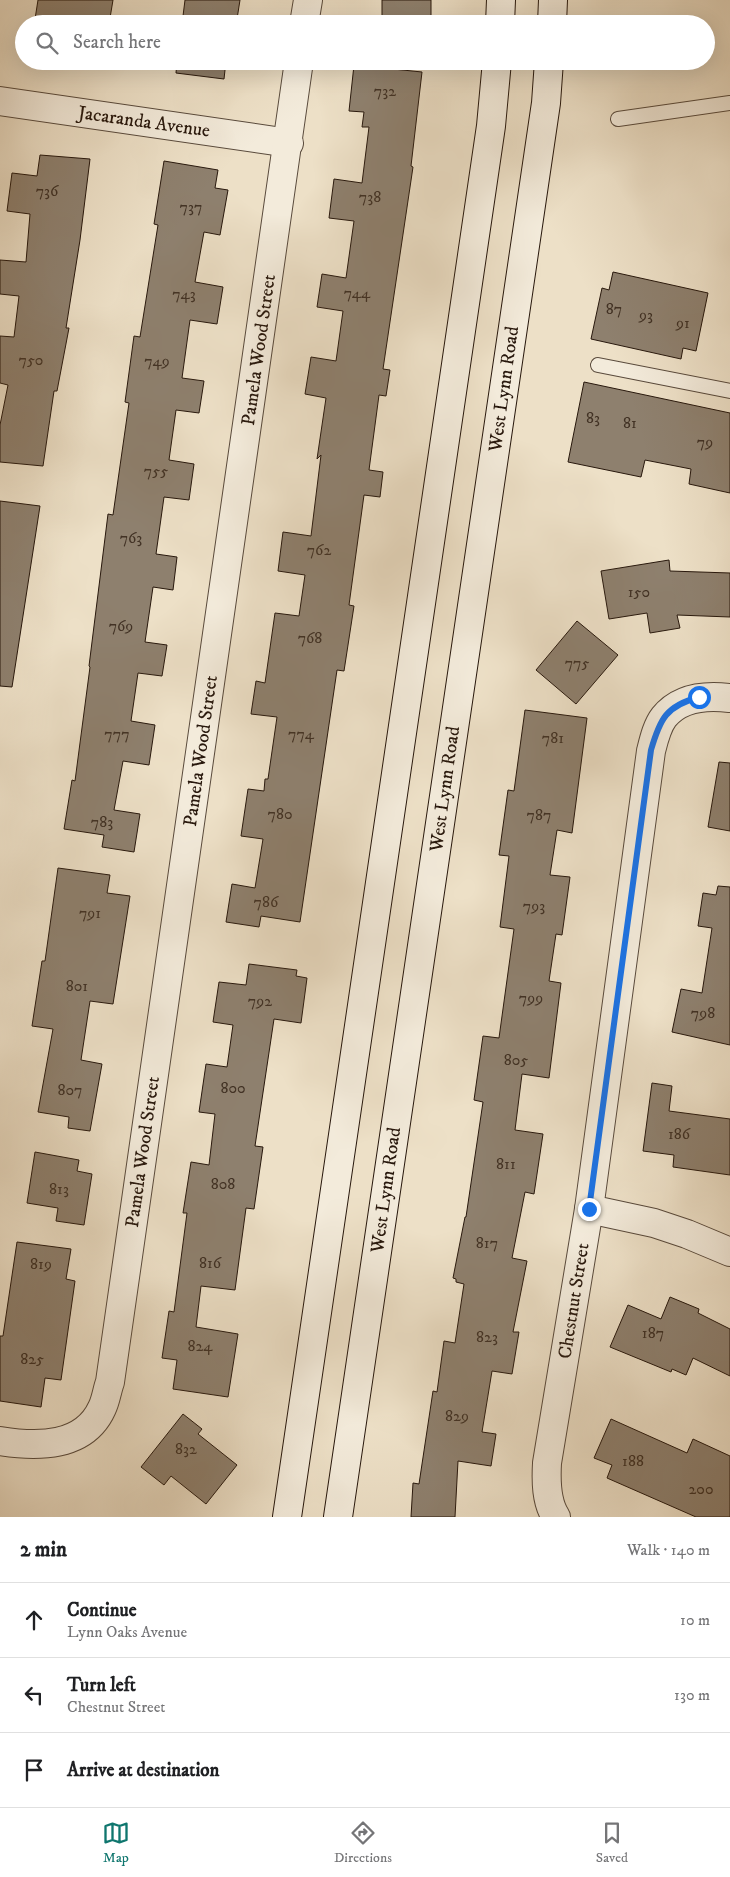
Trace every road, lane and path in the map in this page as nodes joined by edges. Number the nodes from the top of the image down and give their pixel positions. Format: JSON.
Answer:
{"nodes":[{"id":1,"x":308,"y":0,"type":"edge"},
{"id":2,"x":501,"y":0,"type":"edge"},
{"id":3,"x":553,"y":0,"type":"edge"},
{"id":4,"x":306,"y":15,"type":"edge"},
{"id":5,"x":500,"y":15,"type":"edge"},
{"id":6,"x":552,"y":15,"type":"edge"},
{"id":7,"x":299,"y":70,"type":"edge"},
{"id":8,"x":496,"y":70,"type":"edge"},
{"id":9,"x":548,"y":70,"type":"edge"},
{"id":10,"x":0,"y":101,"type":"edge"},
{"id":11,"x":730,"y":103,"type":"edge"},
{"id":12,"x":618,"y":119,"type":"dead end"},
{"id":13,"x":288,"y":143,"type":"junction"},
{"id":14,"x":598,"y":365,"type":"dead end"},
{"id":15,"x":730,"y":391,"type":"edge"},
{"id":16,"x":730,"y":698,"type":"edge"},
{"id":17,"x":589,"y":1209,"type":"junction"},
{"id":18,"x":730,"y":1252,"type":"edge"},
{"id":19,"x":0,"y":1441,"type":"edge"},
{"id":20,"x":554,"y":1514,"type":"edge"},
{"id":21,"x":287,"y":1517,"type":"edge"},
{"id":22,"x":338,"y":1517,"type":"edge"}],
"edges":[{"from":1,"to":4,"type":"main road"},
{"from":2,"to":5,"type":"main road"},
{"from":3,"to":6,"type":"main road"},
{"from":7,"to":13,"type":"main road","name":"Pamela Wood Street"},
{"from":8,"to":21,"type":"main road"},
{"from":9,"to":22,"type":"main road","name":"West Lynn Road"},
{"from":10,"to":13,"type":"main road","name":"Jacaranda Avenue"},
{"from":11,"to":12,"type":"lane"},
{"from":13,"to":19,"type":"main road","name":"Pamela Wood Street"},
{"from":14,"to":15,"type":"lane"},
{"from":16,"to":17,"type":"main road","name":"Chestnut Street"},
{"from":17,"to":18,"type":"main road"},
{"from":17,"to":20,"type":"main road","name":"Chestnut Street"}]}
